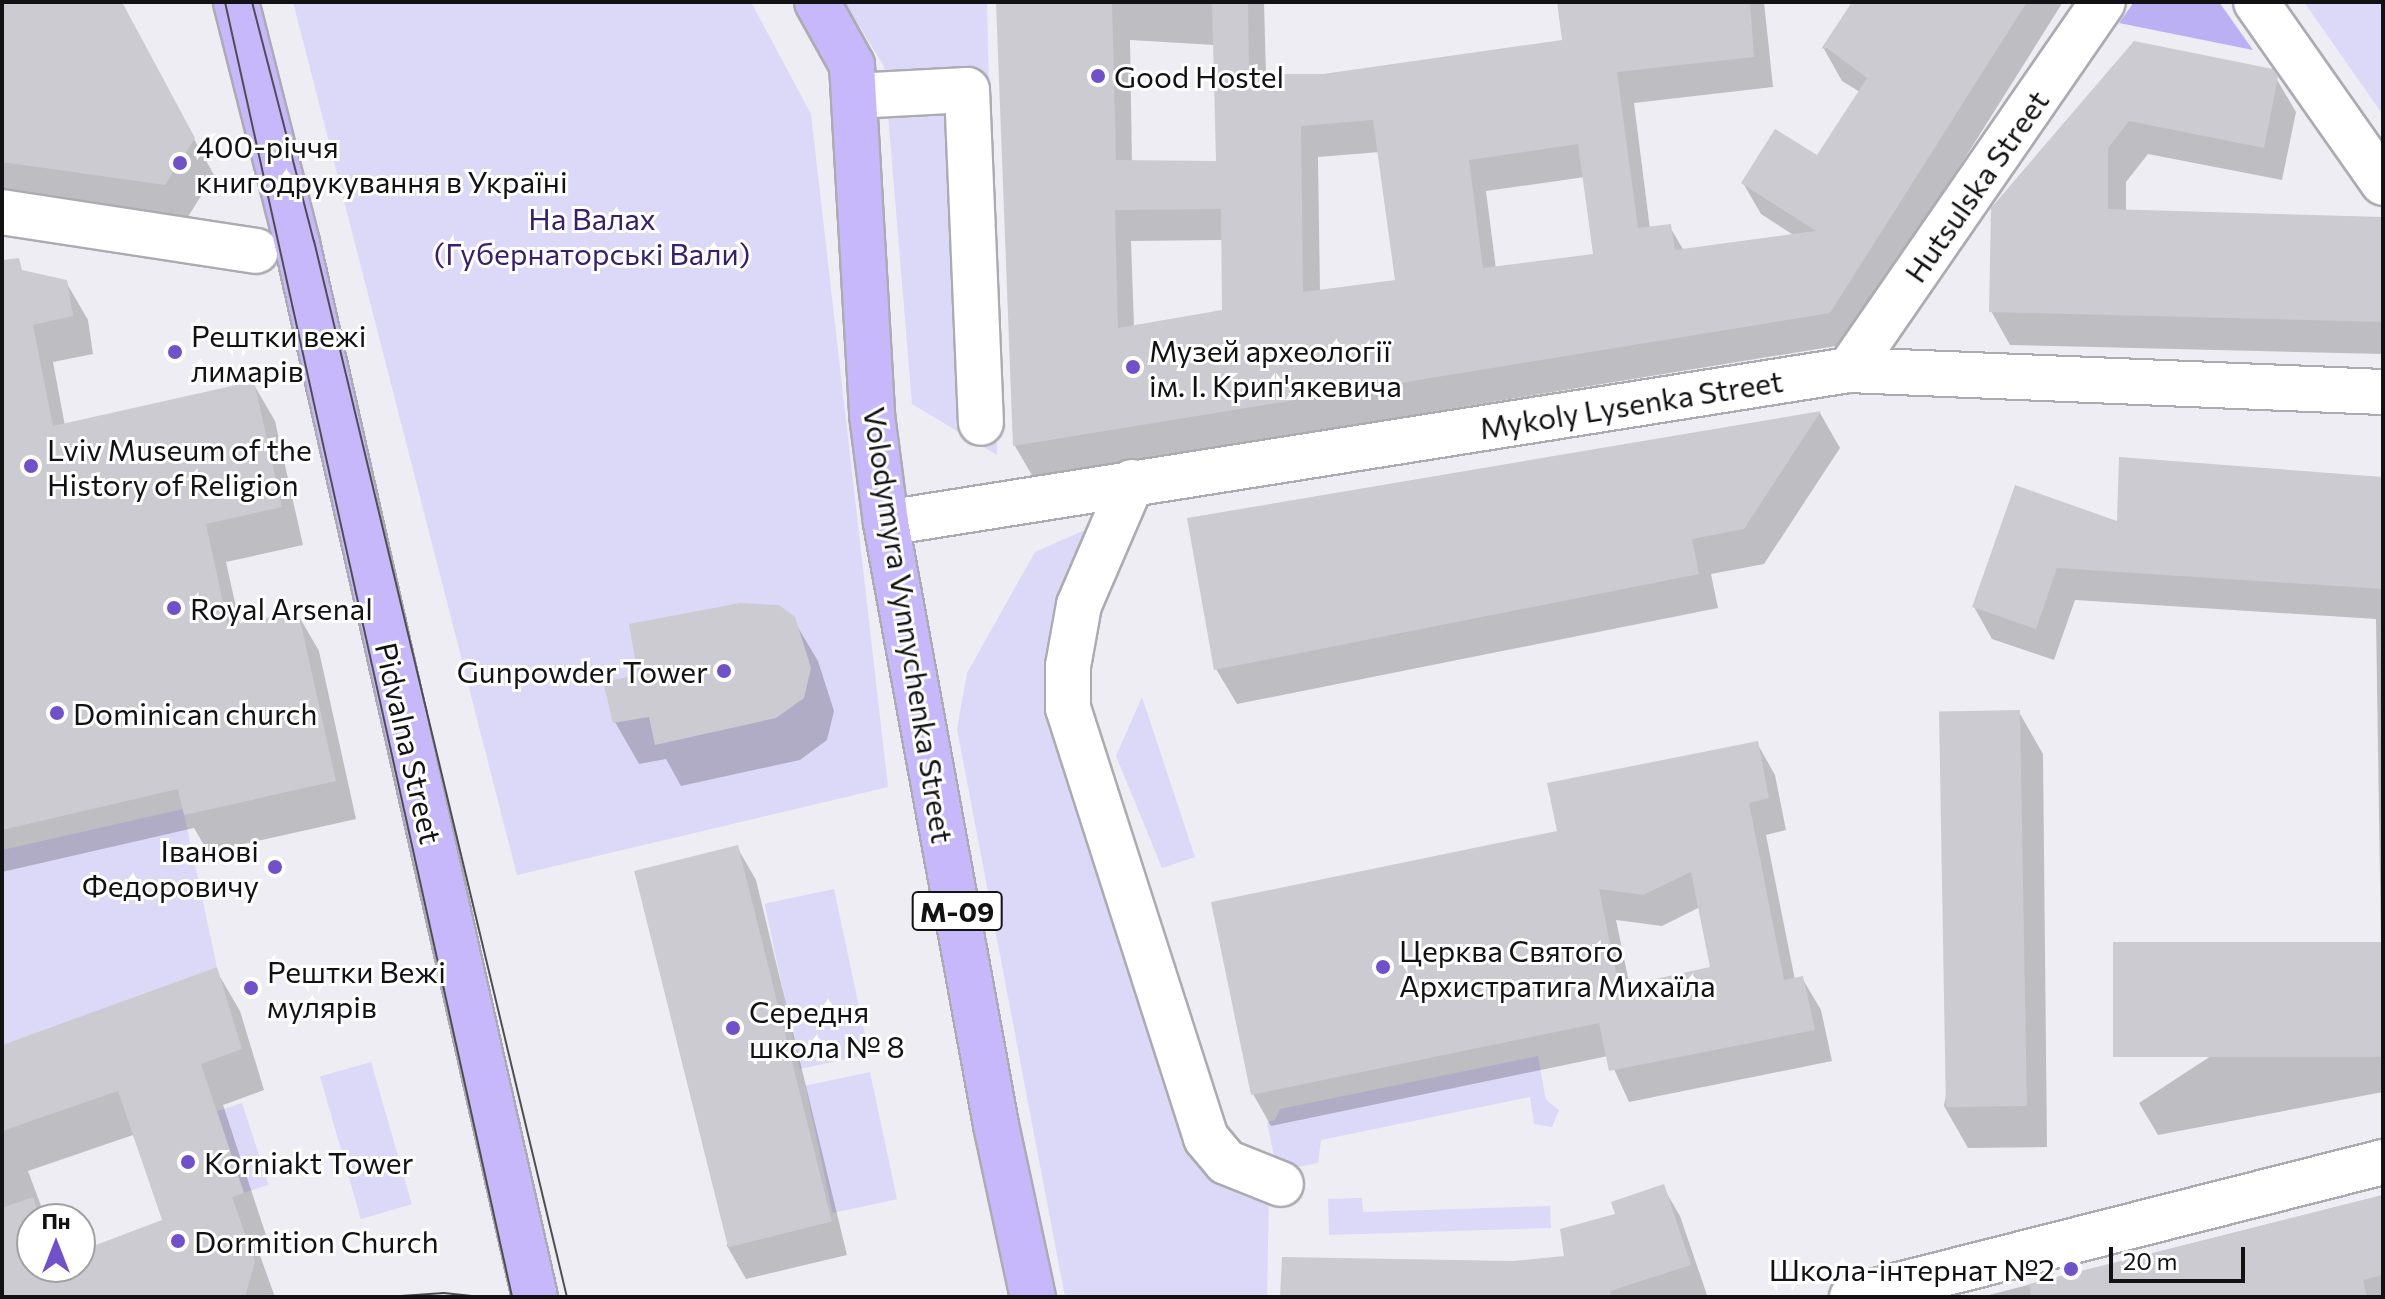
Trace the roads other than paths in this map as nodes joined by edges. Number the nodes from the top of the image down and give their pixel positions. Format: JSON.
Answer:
{"nodes":[{"id":1,"x":236,"y":2,"type":"edge"},
{"id":2,"x":817,"y":2,"type":"edge"},
{"id":3,"x":2103,"y":2,"type":"edge"},
{"id":4,"x":2256,"y":2,"type":"edge"},
{"id":5,"x":854,"y":96,"type":"junction"},
{"id":6,"x":2383,"y":183,"type":"edge"},
{"id":7,"x":2,"y":212,"type":"edge"},
{"id":8,"x":256,"y":251,"type":"dead end"},
{"id":9,"x":1849,"y":370,"type":"junction"},
{"id":10,"x":2383,"y":392,"type":"edge"},
{"id":11,"x":981,"y":423,"type":"dead end"},
{"id":12,"x":1132,"y":482,"type":"junction"},
{"id":13,"x":886,"y":523,"type":"junction"},
{"id":14,"x":2383,"y":1162,"type":"edge"},
{"id":15,"x":1281,"y":1184,"type":"dead end"},
{"id":16,"x":535,"y":1297,"type":"edge"},
{"id":17,"x":1033,"y":1297,"type":"edge"},
{"id":18,"x":1852,"y":1297,"type":"edge"}],
"edges":[{"from":1,"to":16,"type":"main road","name":"Pidvalna Street"},
{"from":2,"to":5,"type":"main road","name":"Volodymyra Vynnychenka Street"},
{"from":3,"to":9,"type":"street","name":"Hutsulska Street"},
{"from":4,"to":6,"type":"street"},
{"from":5,"to":11,"type":"street"},
{"from":5,"to":13,"type":"main road","name":"Volodymyra Vynnychenka Street"},
{"from":7,"to":8,"type":"street"},
{"from":9,"to":10,"type":"street","name":"Mykoly Lysenka Street"},
{"from":9,"to":12,"type":"street","name":"Mykoly Lysenka Street"},
{"from":12,"to":13,"type":"street","name":"Mykoly Lysenka Street"},
{"from":12,"to":15,"type":"street"},
{"from":13,"to":17,"type":"main road","name":"Volodymyra Vynnychenka Street","number":"М-09"},
{"from":14,"to":18,"type":"street"}]}
